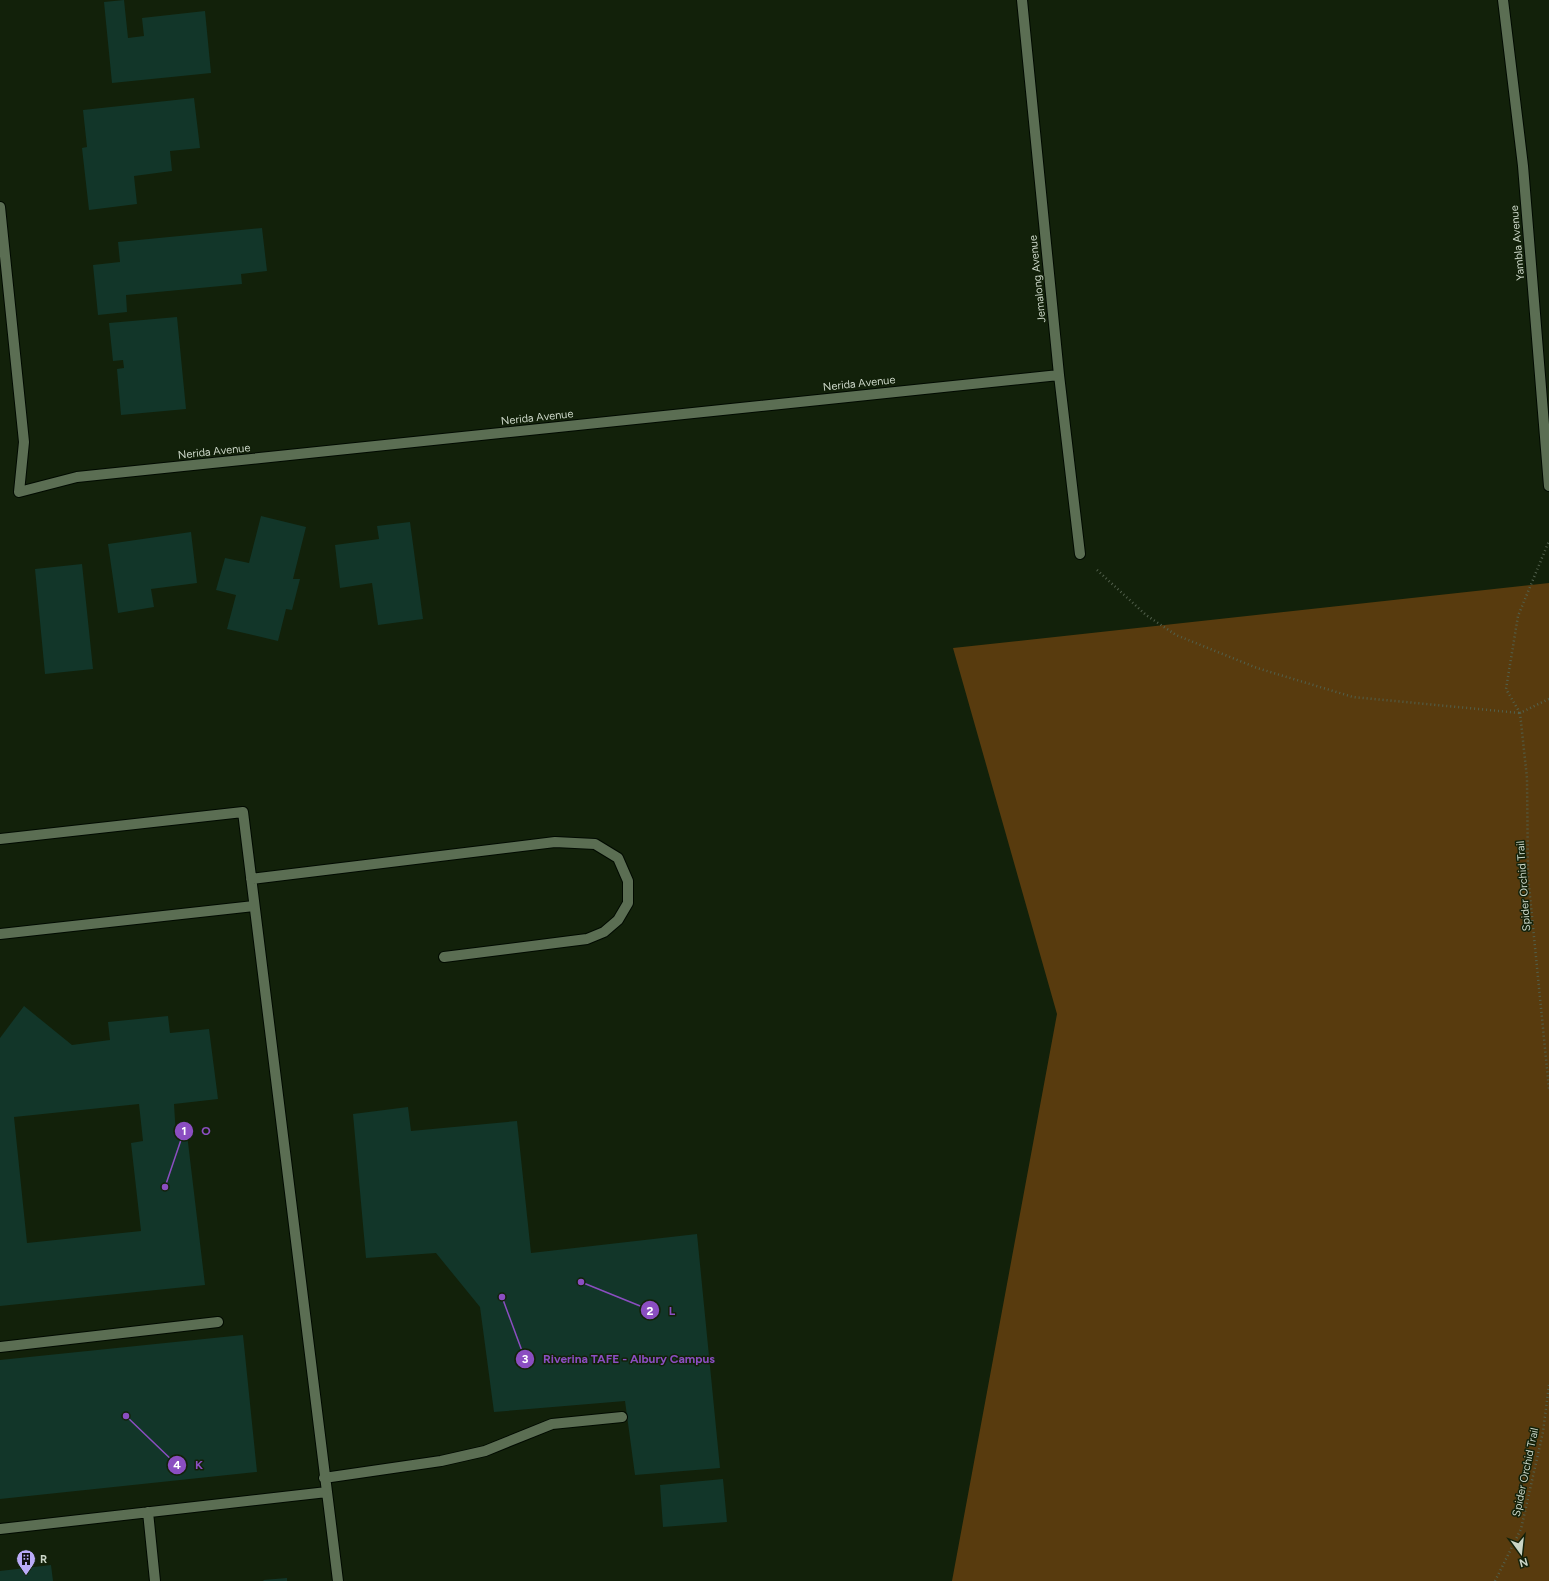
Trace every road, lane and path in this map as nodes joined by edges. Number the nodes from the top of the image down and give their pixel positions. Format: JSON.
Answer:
{"nodes":[{"id":1,"x":1022,"y":0,"type":"edge"},
{"id":2,"x":1503,"y":0,"type":"edge"},
{"id":3,"x":0,"y":208,"type":"edge"},
{"id":4,"x":1059,"y":374,"type":"junction"},
{"id":5,"x":1549,"y":486,"type":"edge"},
{"id":6,"x":1549,"y":541,"type":"edge"},
{"id":7,"x":1080,"y":554,"type":"joint"},
{"id":8,"x":1549,"y":699,"type":"edge"},
{"id":9,"x":1520,"y":713,"type":"junction"},
{"id":10,"x":0,"y":839,"type":"edge"},
{"id":11,"x":251,"y":879,"type":"junction"},
{"id":12,"x":254,"y":906,"type":"junction"},
{"id":13,"x":0,"y":934,"type":"edge"},
{"id":14,"x":444,"y":957,"type":"dead end"},
{"id":15,"x":1549,"y":1089,"type":"edge"},
{"id":16,"x":218,"y":1322,"type":"dead end"},
{"id":17,"x":0,"y":1347,"type":"edge"},
{"id":18,"x":1549,"y":1385,"type":"edge"},
{"id":19,"x":622,"y":1417,"type":"dead end"},
{"id":20,"x":324,"y":1478,"type":"junction"},
{"id":21,"x":327,"y":1492,"type":"junction"},
{"id":22,"x":148,"y":1512,"type":"junction"},
{"id":23,"x":0,"y":1529,"type":"edge"},
{"id":24,"x":155,"y":1581,"type":"edge"},
{"id":25,"x":338,"y":1581,"type":"edge"},
{"id":26,"x":1495,"y":1581,"type":"edge"}],
"edges":[{"from":1,"to":4,"type":"street","name":"Jemalong Avenue"},
{"from":2,"to":5,"type":"street","name":"Yambla Avenue"},
{"from":3,"to":4,"type":"street","name":"Nerida Avenue"},
{"from":4,"to":7,"type":"street","name":"Jemalong Avenue"},
{"from":6,"to":9,"type":"path"},
{"from":7,"to":9,"type":"path"},
{"from":8,"to":9,"type":"path"},
{"from":9,"to":15,"type":"path","name":"Spider Orchid Trail"},
{"from":10,"to":11,"type":"street"},
{"from":11,"to":12,"type":"street"},
{"from":11,"to":14,"type":"street"},
{"from":12,"to":13,"type":"street"},
{"from":12,"to":20,"type":"street"},
{"from":16,"to":17,"type":"street"},
{"from":18,"to":26,"type":"path","name":"Spider Orchid Trail"},
{"from":19,"to":20,"type":"street"},
{"from":20,"to":21,"type":"street"},
{"from":21,"to":22,"type":"street"},
{"from":21,"to":25,"type":"street"},
{"from":22,"to":23,"type":"street"},
{"from":22,"to":24,"type":"street"}]}
